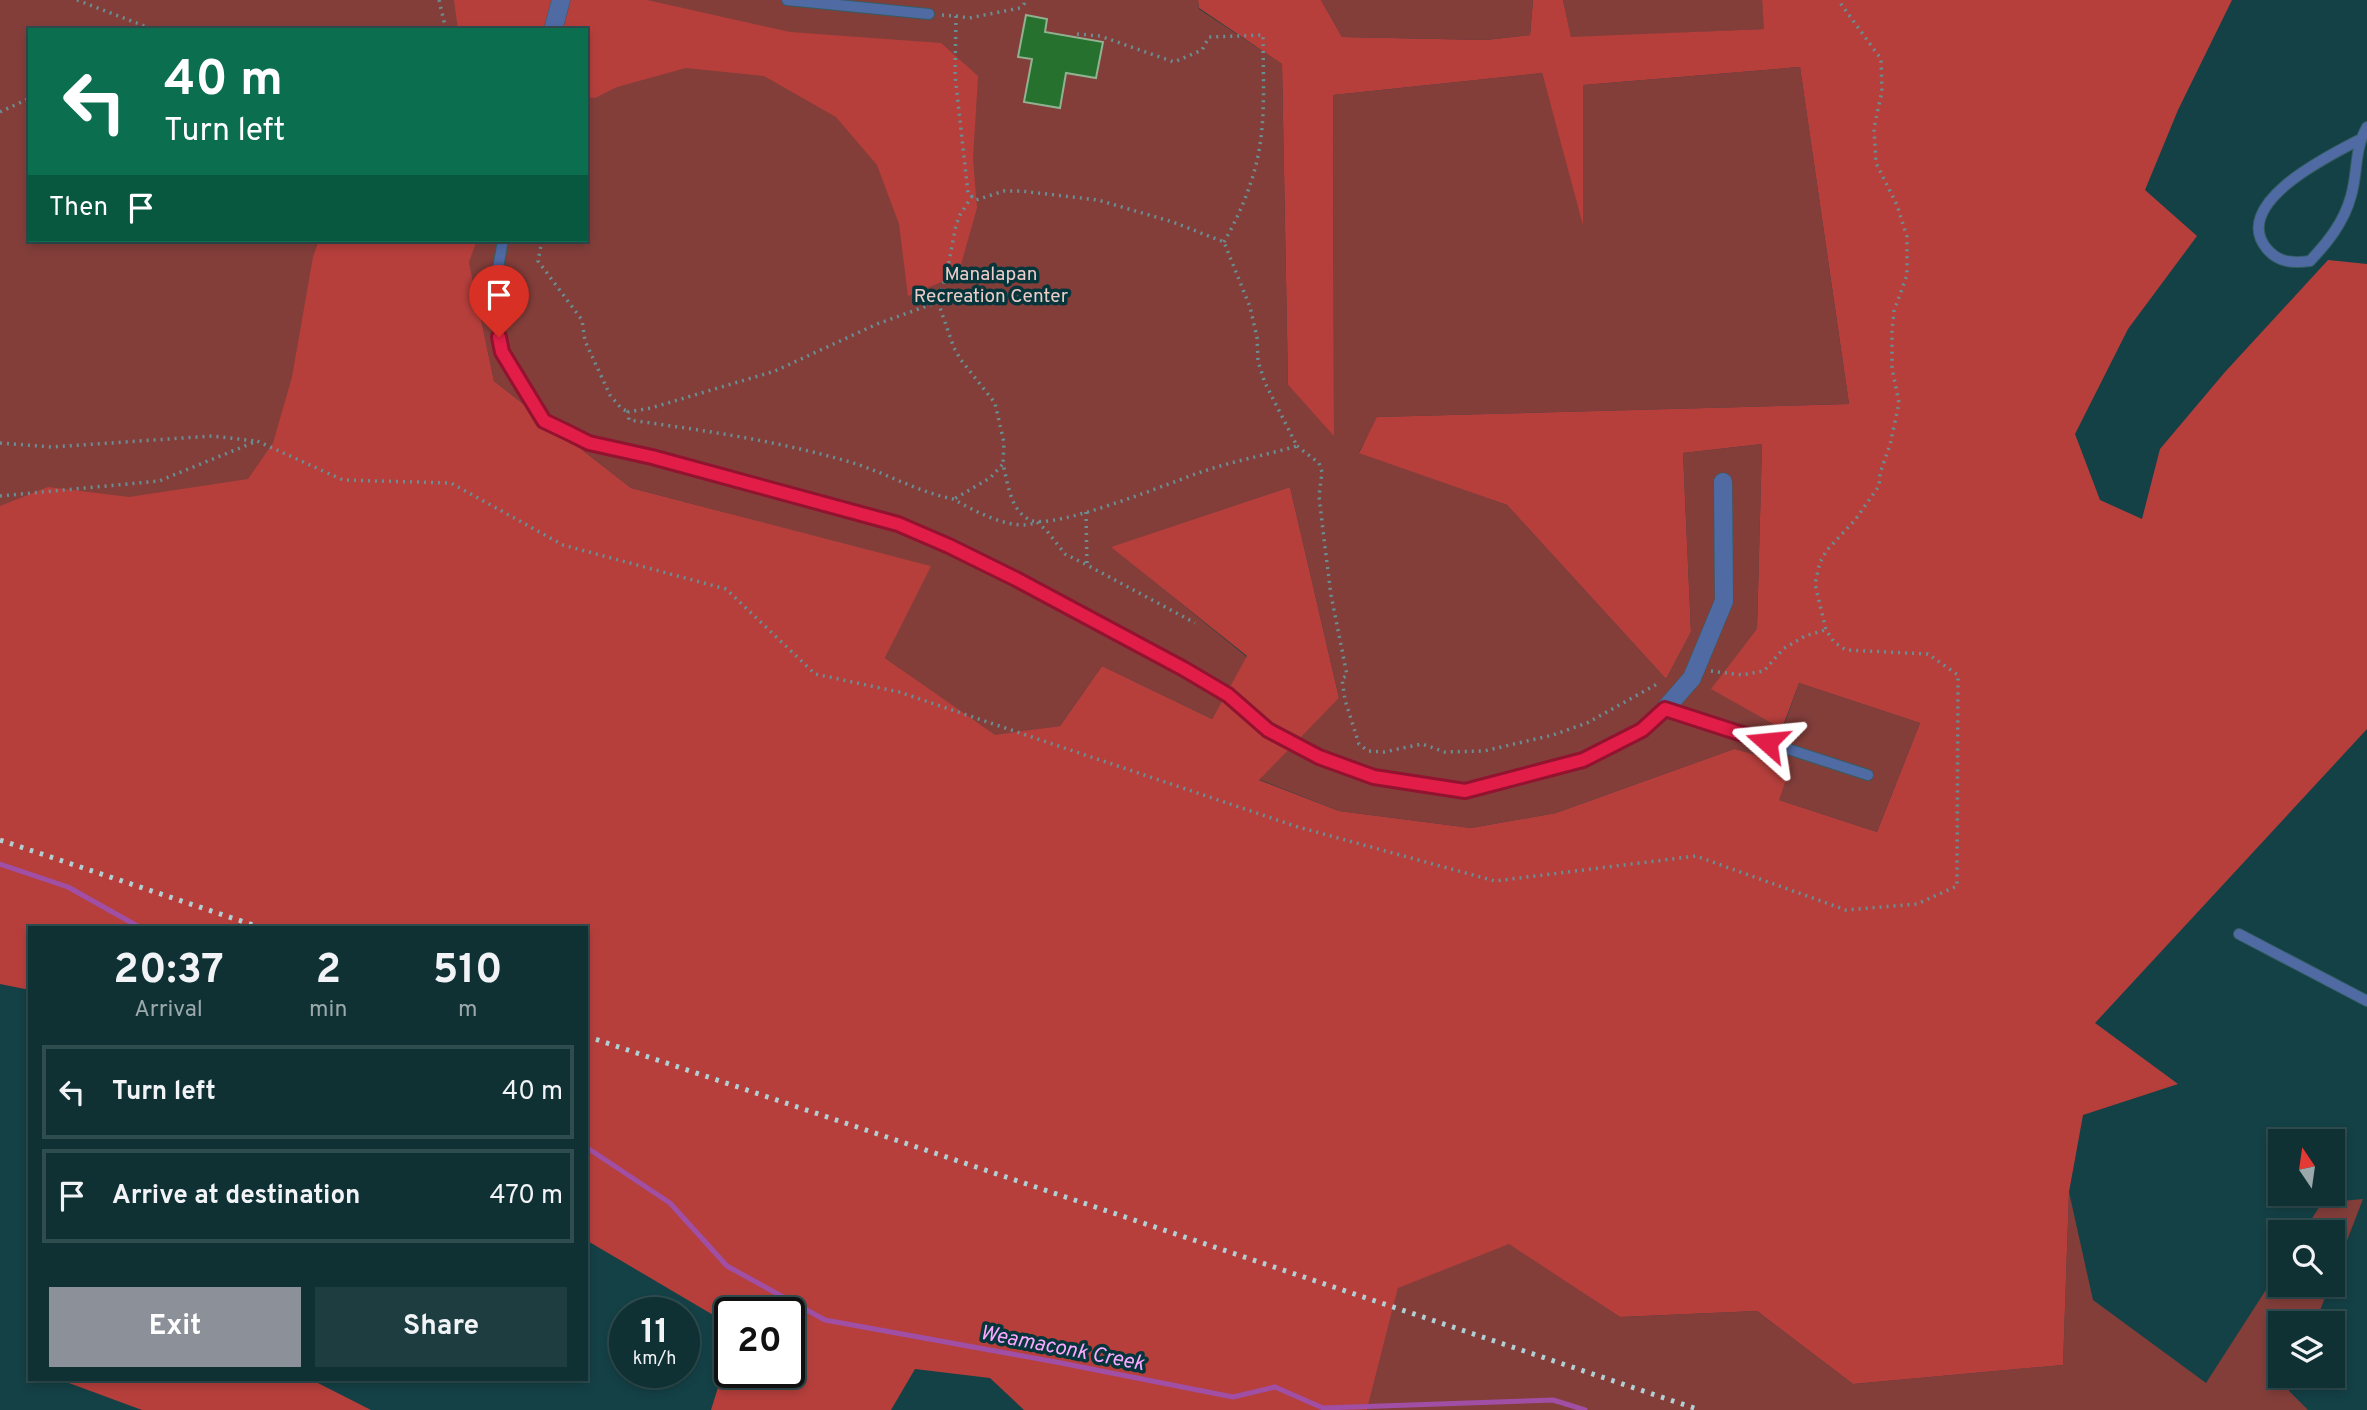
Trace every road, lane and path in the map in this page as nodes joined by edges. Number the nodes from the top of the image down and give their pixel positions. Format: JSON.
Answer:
{"nodes":[{"id":1,"x":77,"y":0,"type":"edge"},
{"id":2,"x":439,"y":0,"type":"edge"},
{"id":3,"x":561,"y":0,"type":"edge"},
{"id":4,"x":787,"y":0,"type":"edge"},
{"id":5,"x":1024,"y":0,"type":"edge"},
{"id":6,"x":1838,"y":0,"type":"edge"},
{"id":7,"x":929,"y":13,"type":"joint"},
{"id":8,"x":956,"y":16,"type":"junction"},
{"id":9,"x":150,"y":28,"type":"edge"},
{"id":10,"x":446,"y":28,"type":"edge"},
{"id":11,"x":554,"y":28,"type":"edge"},
{"id":12,"x":1077,"y":34,"type":"dead end"},
{"id":13,"x":28,"y":99,"type":"edge"},
{"id":14,"x":0,"y":112,"type":"edge"},
{"id":15,"x":2367,"y":127,"type":"edge"},
{"id":16,"x":2359,"y":140,"type":"junction"},
{"id":17,"x":972,"y":196,"type":"junction"},
{"id":18,"x":503,"y":242,"type":"edge"},
{"id":19,"x":542,"y":242,"type":"edge"},
{"id":20,"x":1224,"y":242,"type":"junction"},
{"id":21,"x":938,"y":302,"type":"junction"},
{"id":22,"x":628,"y":412,"type":"junction"},
{"id":23,"x":257,"y":441,"type":"junction"},
{"id":24,"x":0,"y":443,"type":"edge"},
{"id":25,"x":1297,"y":446,"type":"junction"},
{"id":26,"x":1003,"y":464,"type":"junction"},
{"id":27,"x":1723,"y":482,"type":"dead end"},
{"id":28,"x":0,"y":496,"type":"edge"},
{"id":29,"x":954,"y":499,"type":"junction"},
{"id":30,"x":1086,"y":512,"type":"junction"},
{"id":31,"x":1037,"y":522,"type":"junction"},
{"id":32,"x":1087,"y":565,"type":"junction"},
{"id":33,"x":1195,"y":623,"type":"dead end"},
{"id":34,"x":1826,"y":630,"type":"junction"},
{"id":35,"x":1695,"y":669,"type":"junction"},
{"id":36,"x":1659,"y":683,"type":"dead end"},
{"id":37,"x":1665,"y":709,"type":"junction"},
{"id":38,"x":1868,"y":775,"type":"dead end"},
{"id":39,"x":2239,"y":934,"type":"dead end"},
{"id":40,"x":2367,"y":1001,"type":"edge"}],
"edges":[{"from":1,"to":9,"type":"path"},
{"from":2,"to":10,"type":"path"},
{"from":3,"to":11,"type":"street"},
{"from":4,"to":7,"type":"lane"},
{"from":5,"to":8,"type":"path"},
{"from":6,"to":34,"type":"path"},
{"from":7,"to":8,"type":"path"},
{"from":8,"to":17,"type":"path"},
{"from":12,"to":20,"type":"path"},
{"from":13,"to":14,"type":"path"},
{"from":15,"to":16,"type":"lane"},
{"from":16,"to":16,"type":"lane"},
{"from":17,"to":20,"type":"path"},
{"from":17,"to":21,"type":"path"},
{"from":18,"to":37,"type":"lane"},
{"from":19,"to":22,"type":"path"},
{"from":20,"to":25,"type":"path"},
{"from":21,"to":22,"type":"path"},
{"from":21,"to":26,"type":"path"},
{"from":22,"to":29,"type":"path"},
{"from":23,"to":24,"type":"path"},
{"from":23,"to":28,"type":"path"},
{"from":23,"to":34,"type":"path"},
{"from":25,"to":30,"type":"path"},
{"from":25,"to":36,"type":"path"},
{"from":26,"to":29,"type":"path"},
{"from":26,"to":31,"type":"path"},
{"from":27,"to":35,"type":"street"},
{"from":29,"to":31,"type":"path"},
{"from":30,"to":31,"type":"path"},
{"from":30,"to":32,"type":"path"},
{"from":31,"to":32,"type":"path"},
{"from":32,"to":33,"type":"path"},
{"from":34,"to":35,"type":"path"},
{"from":35,"to":37,"type":"street"},
{"from":37,"to":38,"type":"lane"},
{"from":39,"to":40,"type":"lane"}]}
